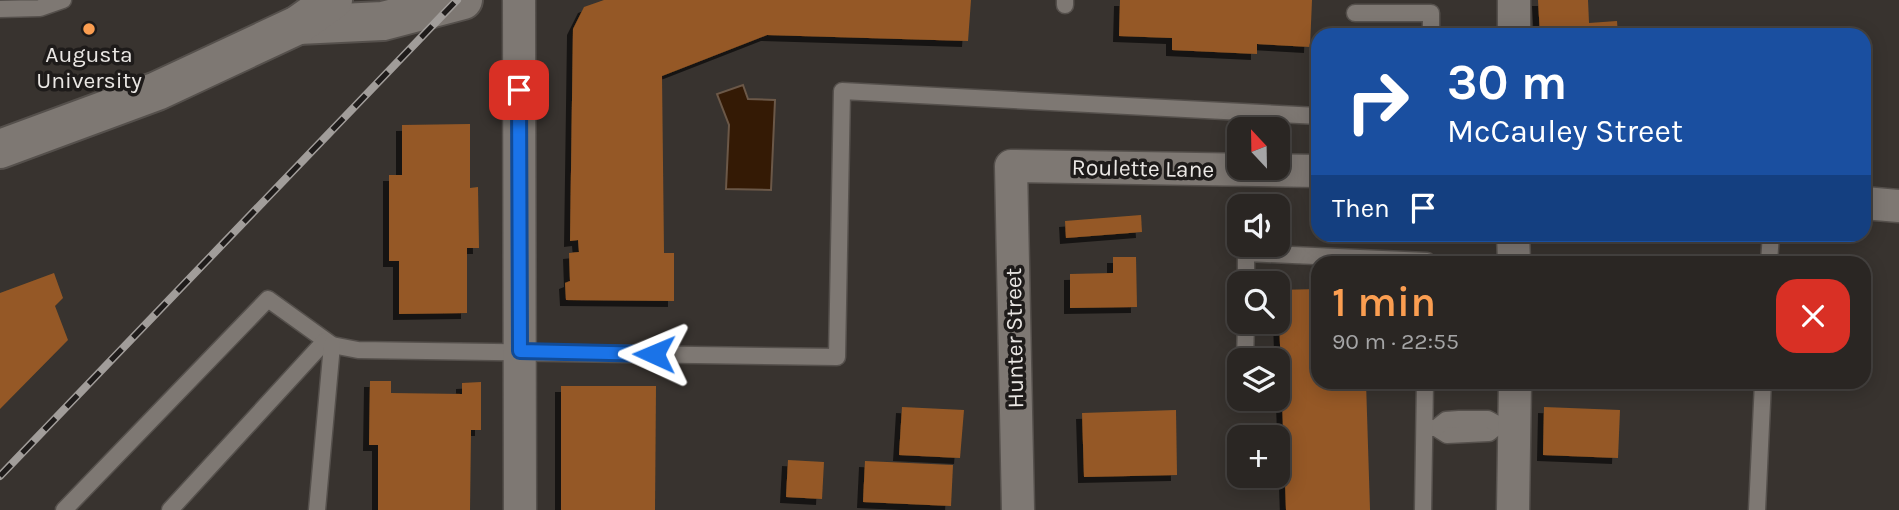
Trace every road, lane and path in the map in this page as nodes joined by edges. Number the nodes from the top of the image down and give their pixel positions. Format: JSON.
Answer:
{"nodes":[{"id":1,"x":63,"y":0,"type":"edge"},
{"id":2,"x":333,"y":0,"type":"edge"},
{"id":3,"x":463,"y":0,"type":"edge"},
{"id":4,"x":519,"y":0,"type":"edge"},
{"id":5,"x":1514,"y":0,"type":"edge"},
{"id":6,"x":0,"y":9,"type":"edge"},
{"id":7,"x":1355,"y":13,"type":"dead end"},
{"id":8,"x":1431,"y":28,"type":"edge"},
{"id":9,"x":1514,"y":28,"type":"edge"},
{"id":10,"x":285,"y":31,"type":"junction"},
{"id":11,"x":1311,"y":116,"type":"edge"},
{"id":12,"x":0,"y":149,"type":"edge"},
{"id":13,"x":1011,"y":166,"type":"joint"},
{"id":14,"x":1311,"y":171,"type":"edge"},
{"id":15,"x":1871,"y":204,"type":"edge"},
{"id":16,"x":1899,"y":206,"type":"edge"},
{"id":17,"x":1314,"y":256,"type":"edge"},
{"id":18,"x":1246,"y":271,"type":"edge"},
{"id":19,"x":329,"y":343,"type":"junction"},
{"id":20,"x":520,"y":351,"type":"junction"},
{"id":21,"x":1426,"y":389,"type":"edge"},
{"id":22,"x":1514,"y":389,"type":"edge"},
{"id":23,"x":1763,"y":389,"type":"edge"},
{"id":24,"x":1507,"y":425,"type":"junction"},
{"id":25,"x":1430,"y":428,"type":"junction"},
{"id":26,"x":64,"y":510,"type":"edge"},
{"id":27,"x":170,"y":510,"type":"edge"},
{"id":28,"x":317,"y":510,"type":"edge"},
{"id":29,"x":520,"y":510,"type":"edge"},
{"id":30,"x":1018,"y":510,"type":"edge"},
{"id":31,"x":1423,"y":510,"type":"edge"},
{"id":32,"x":1514,"y":510,"type":"edge"},
{"id":33,"x":1757,"y":510,"type":"edge"}],
"edges":[{"from":1,"to":6,"type":"lane"},
{"from":2,"to":10,"type":"main road"},
{"from":3,"to":10,"type":"main road"},
{"from":4,"to":20,"type":"street"},
{"from":5,"to":9,"type":"street"},
{"from":7,"to":8,"type":"lane"},
{"from":10,"to":12,"type":"main road"},
{"from":11,"to":20,"type":"lane"},
{"from":13,"to":14,"type":"street","name":"Roulette Lane"},
{"from":13,"to":30,"type":"street","name":"Hunter Street"},
{"from":15,"to":16,"type":"street"},
{"from":17,"to":18,"type":"lane"},
{"from":19,"to":20,"type":"lane"},
{"from":19,"to":26,"type":"lane"},
{"from":19,"to":27,"type":"lane"},
{"from":19,"to":28,"type":"lane"},
{"from":20,"to":29,"type":"street"},
{"from":21,"to":25,"type":"lane"},
{"from":22,"to":24,"type":"street"},
{"from":23,"to":33,"type":"lane"},
{"from":24,"to":25,"type":"lane"},
{"from":24,"to":32,"type":"street"},
{"from":25,"to":31,"type":"lane"}]}
